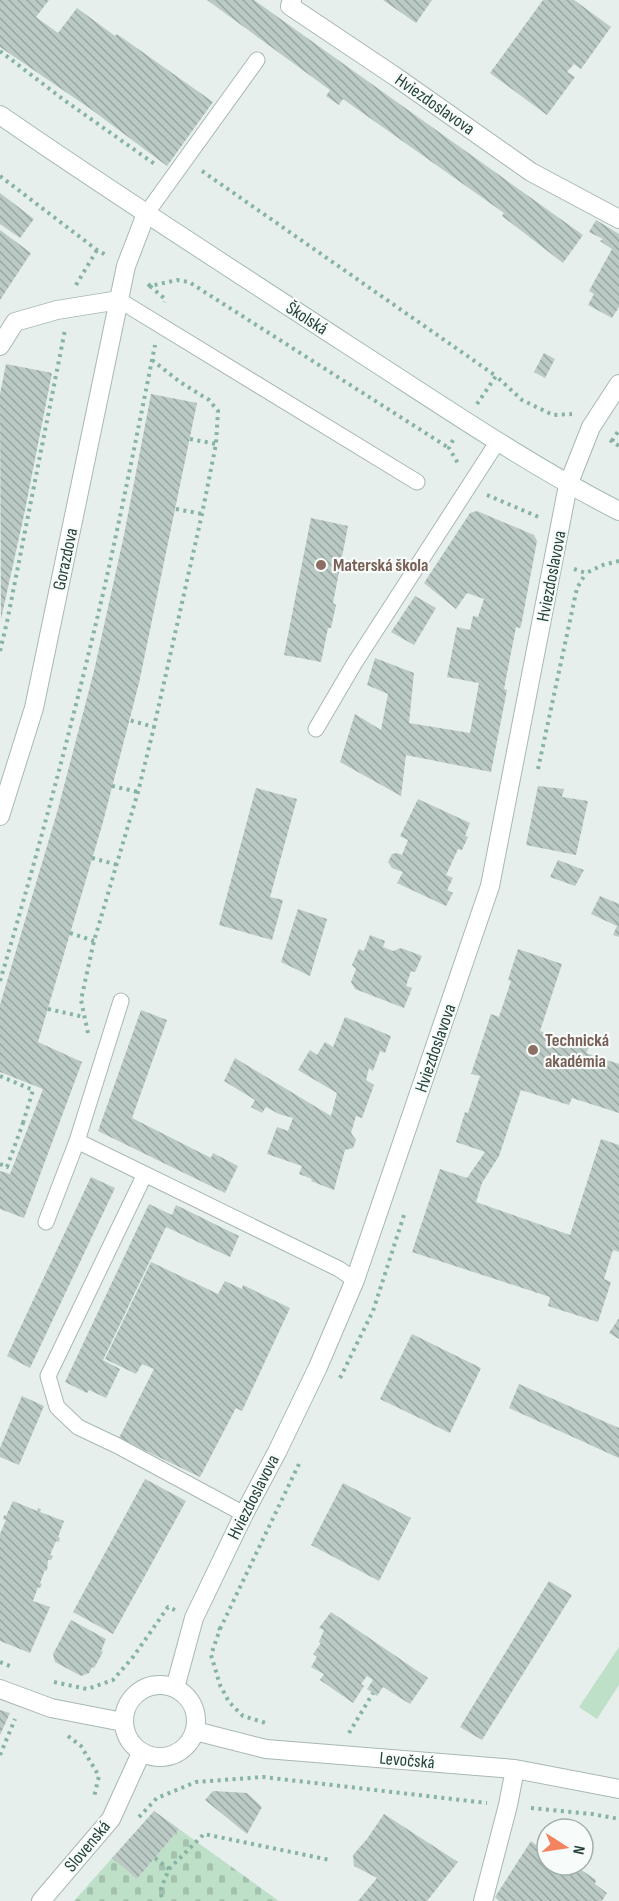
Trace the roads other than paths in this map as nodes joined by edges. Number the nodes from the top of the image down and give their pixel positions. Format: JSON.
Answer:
{"nodes":[{"id":1,"x":292,"y":0,"type":"edge"},
{"id":2,"x":257,"y":60,"type":"dead end"},
{"id":3,"x":0,"y":115,"type":"edge"},
{"id":4,"x":146,"y":214,"type":"junction"},
{"id":5,"x":619,"y":219,"type":"edge"},
{"id":6,"x":119,"y":300,"type":"junction"},
{"id":7,"x":0,"y":345,"type":"edge"},
{"id":8,"x":619,"y":384,"type":"edge"},
{"id":9,"x":498,"y":441,"type":"junction"},
{"id":10,"x":417,"y":482,"type":"dead end"},
{"id":11,"x":568,"y":485,"type":"junction"},
{"id":12,"x":619,"y":511,"type":"edge"},
{"id":13,"x":316,"y":729,"type":"dead end"},
{"id":14,"x":0,"y":816,"type":"edge"},
{"id":15,"x":121,"y":1001,"type":"dead end"},
{"id":16,"x":77,"y":1141,"type":"junction"},
{"id":17,"x":145,"y":1174,"type":"junction"},
{"id":18,"x":46,"y":1222,"type":"dead end"},
{"id":19,"x":355,"y":1280,"type":"junction"},
{"id":20,"x":244,"y":1514,"type":"junction"},
{"id":21,"x":175,"y":1688,"type":"junction"},
{"id":22,"x":0,"y":1689,"type":"edge"},
{"id":23,"x":123,"y":1722,"type":"junction"},
{"id":24,"x":195,"y":1731,"type":"junction"},
{"id":25,"x":141,"y":1753,"type":"junction"},
{"id":26,"x":515,"y":1769,"type":"junction"},
{"id":27,"x":619,"y":1789,"type":"edge"},
{"id":28,"x":41,"y":1901,"type":"edge"},
{"id":29,"x":483,"y":1901,"type":"edge"}],
"edges":[{"from":1,"to":5,"type":"street","name":"Hviezdoslavova"},
{"from":2,"to":4,"type":"lane"},
{"from":3,"to":4,"type":"street","name":"Školská"},
{"from":4,"to":6,"type":"street","name":"Gorazdova"},
{"from":4,"to":9,"type":"street","name":"Školská"},
{"from":6,"to":7,"type":"street"},
{"from":6,"to":10,"type":"lane"},
{"from":6,"to":14,"type":"street","name":"Gorazdova"},
{"from":8,"to":11,"type":"street","name":"Hviezdoslavova"},
{"from":9,"to":11,"type":"street","name":"Školská"},
{"from":9,"to":13,"type":"lane"},
{"from":11,"to":12,"type":"street","name":"Školská"},
{"from":11,"to":19,"type":"street","name":"Hviezdoslavova"},
{"from":15,"to":16,"type":"lane"},
{"from":16,"to":17,"type":"lane"},
{"from":16,"to":18,"type":"lane"},
{"from":17,"to":19,"type":"lane"},
{"from":17,"to":20,"type":"lane"},
{"from":19,"to":20,"type":"street","name":"Hviezdoslavova"},
{"from":20,"to":21,"type":"street","name":"Hviezdoslavova"},
{"from":21,"to":23,"type":"street"},
{"from":21,"to":24,"type":"street"},
{"from":22,"to":23,"type":"street"},
{"from":23,"to":25,"type":"street"},
{"from":24,"to":25,"type":"street"},
{"from":24,"to":26,"type":"street","name":"Levočská"},
{"from":25,"to":28,"type":"street","name":"Slovenská"},
{"from":26,"to":27,"type":"street","name":"Levočská"},
{"from":26,"to":29,"type":"street"}]}
